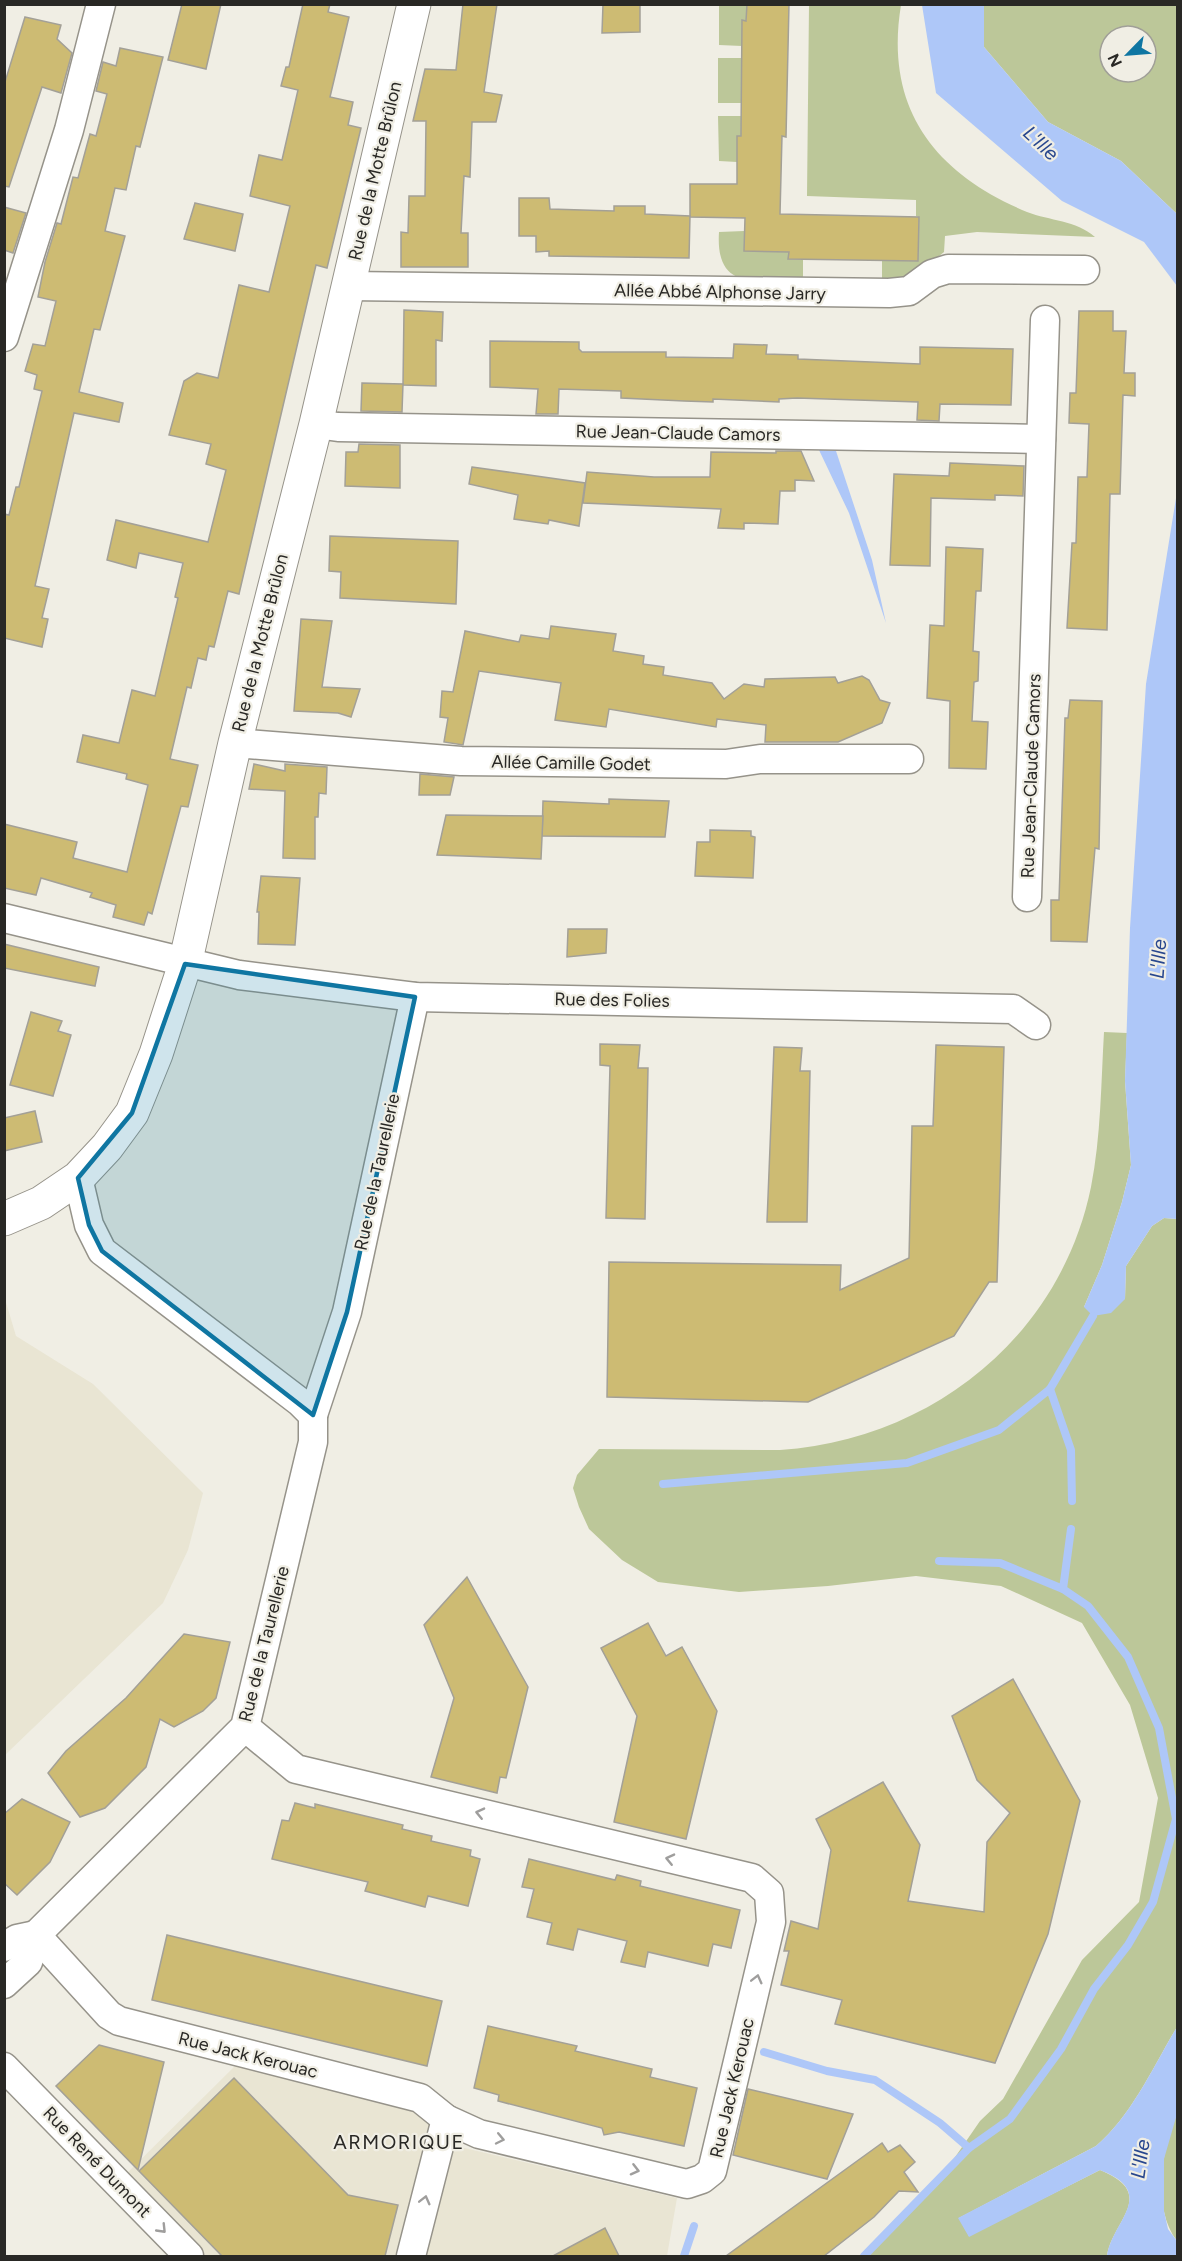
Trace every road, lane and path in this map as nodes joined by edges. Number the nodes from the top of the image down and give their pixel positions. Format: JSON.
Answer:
{"nodes":[{"id":1,"x":101,"y":4,"type":"edge"},
{"id":2,"x":414,"y":4,"type":"edge"},
{"id":3,"x":1085,"y":270,"type":"dead end"},
{"id":4,"x":348,"y":286,"type":"junction"},
{"id":5,"x":1045,"y":320,"type":"dead end"},
{"id":6,"x":4,"y":337,"type":"edge"},
{"id":7,"x":316,"y":424,"type":"junction"},
{"id":8,"x":1041,"y":439,"type":"junction"},
{"id":9,"x":235,"y":742,"type":"junction"},
{"id":10,"x":909,"y":759,"type":"dead end"},
{"id":11,"x":1027,"y":897,"type":"dead end"},
{"id":12,"x":4,"y":918,"type":"edge"},
{"id":13,"x":185,"y":964,"type":"junction"},
{"id":14,"x":416,"y":997,"type":"junction"},
{"id":15,"x":1036,"y":1025,"type":"dead end"},
{"id":16,"x":78,"y":1178,"type":"junction"},
{"id":17,"x":4,"y":1220,"type":"edge"},
{"id":18,"x":313,"y":1415,"type":"junction"},
{"id":19,"x":245,"y":1727,"type":"junction"},
{"id":20,"x":36,"y":1935,"type":"junction"},
{"id":21,"x":4,"y":1947,"type":"edge"},
{"id":22,"x":4,"y":1984,"type":"edge"},
{"id":23,"x":4,"y":2067,"type":"edge"},
{"id":24,"x":446,"y":2119,"type":"junction"},
{"id":25,"x":189,"y":2256,"type":"edge"},
{"id":26,"x":411,"y":2256,"type":"edge"}],
"edges":[{"from":1,"to":6,"type":"street"},
{"from":2,"to":4,"type":"street","name":"Rue de la Motte Brûlon"},
{"from":3,"to":4,"type":"street","name":"Allée Abbé Alphonse Jarry"},
{"from":4,"to":7,"type":"street","name":"Rue de la Motte Brûlon"},
{"from":5,"to":8,"type":"street","name":"Rue Jean-Claude Camors"},
{"from":7,"to":8,"type":"street","name":"Rue Jean-Claude Camors"},
{"from":7,"to":9,"type":"street","name":"Rue de la Motte Brûlon"},
{"from":8,"to":11,"type":"street","name":"Rue Jean-Claude Camors"},
{"from":9,"to":10,"type":"street","name":"Allée Camille Godet"},
{"from":9,"to":13,"type":"street","name":"Rue de la Motte Brûlon"},
{"from":12,"to":13,"type":"street","name":"Rue des Folies"},
{"from":13,"to":14,"type":"street","name":"Rue des Folies"},
{"from":13,"to":16,"type":"street","name":"Rue de la Motte Brûlon"},
{"from":14,"to":15,"type":"street","name":"Rue des Folies"},
{"from":14,"to":18,"type":"street","name":"Rue de la Taurellerie"},
{"from":16,"to":17,"type":"street","name":"Rue de la Motte Brûlon"},
{"from":16,"to":18,"type":"street"},
{"from":18,"to":19,"type":"street","name":"Rue de la Taurellerie"},
{"from":19,"to":20,"type":"street","name":"Rue de la Taurellerie"},
{"from":24,"to":19,"type":"street","name":"Rue Jack Kerouac","one_way":true},
{"from":20,"to":21,"type":"street","name":"Rue de la Taurellerie"},
{"from":20,"to":22,"type":"street","name":"Rue de la Taurellerie"},
{"from":20,"to":24,"type":"street","name":"Rue Jack Kerouac"},
{"from":23,"to":25,"type":"street","name":"Rue René Dumont","one_way":true},
{"from":26,"to":24,"type":"street","one_way":true}]}
